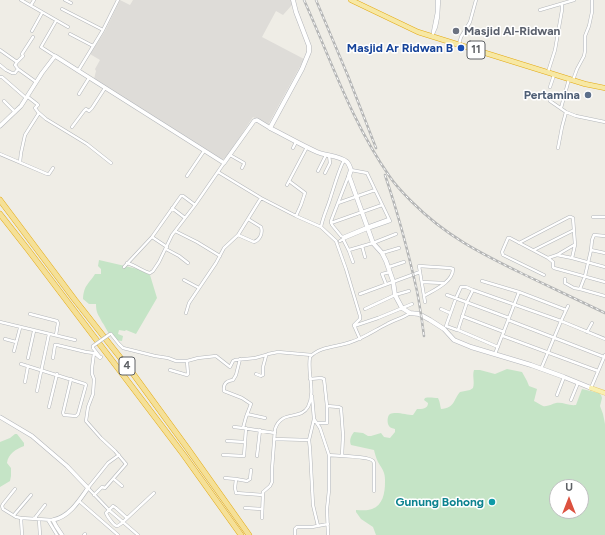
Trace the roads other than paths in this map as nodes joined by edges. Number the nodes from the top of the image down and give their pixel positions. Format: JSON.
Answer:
{"nodes":[{"id":1,"x":20,"y":0,"type":"edge"},
{"id":2,"x":34,"y":0,"type":"edge"},
{"id":3,"x":65,"y":0,"type":"edge"},
{"id":4,"x":118,"y":0,"type":"edge"},
{"id":5,"x":293,"y":0,"type":"edge"},
{"id":6,"x":351,"y":0,"type":"edge"},
{"id":7,"x":438,"y":0,"type":"edge"},
{"id":8,"x":476,"y":0,"type":"edge"},
{"id":9,"x":574,"y":0,"type":"edge"},
{"id":10,"x":592,"y":0,"type":"edge"},
{"id":11,"x":71,"y":4,"type":"dead end"},
{"id":12,"x":561,"y":4,"type":"junction"},
{"id":13,"x":31,"y":5,"type":"junction"},
{"id":14,"x":62,"y":9,"type":"dead end"},
{"id":15,"x":540,"y":10,"type":"dead end"},
{"id":16,"x":42,"y":13,"type":"junction"},
{"id":17,"x":56,"y":21,"type":"junction"},
{"id":18,"x":68,"y":27,"type":"dead end"},
{"id":19,"x":103,"y":30,"type":"junction"},
{"id":20,"x":32,"y":31,"type":"dead end"},
{"id":21,"x":70,"y":34,"type":"dead end"},
{"id":22,"x":432,"y":34,"type":"junction"},
{"id":23,"x":33,"y":37,"type":"dead end"},
{"id":24,"x":459,"y":45,"type":"junction"},
{"id":25,"x":93,"y":46,"type":"junction"},
{"id":26,"x":0,"y":50,"type":"edge"},
{"id":27,"x":55,"y":56,"type":"junction"},
{"id":28,"x":17,"y":62,"type":"junction"},
{"id":29,"x":0,"y":65,"type":"edge"},
{"id":30,"x":18,"y":69,"type":"junction"},
{"id":31,"x":78,"y":71,"type":"junction"},
{"id":32,"x":548,"y":72,"type":"junction"},
{"id":33,"x":554,"y":74,"type":"junction"},
{"id":34,"x":0,"y":77,"type":"edge"},
{"id":35,"x":90,"y":78,"type":"junction"},
{"id":36,"x":571,"y":80,"type":"junction"},
{"id":37,"x":36,"y":82,"type":"junction"},
{"id":38,"x":550,"y":87,"type":"dead end"},
{"id":39,"x":105,"y":88,"type":"junction"},
{"id":40,"x":605,"y":88,"type":"edge"},
{"id":41,"x":79,"y":94,"type":"dead end"},
{"id":42,"x":27,"y":98,"type":"junction"},
{"id":43,"x":550,"y":100,"type":"dead end"},
{"id":44,"x":4,"y":101,"type":"dead end"},
{"id":45,"x":560,"y":108,"type":"junction"},
{"id":46,"x":15,"y":112,"type":"junction"},
{"id":47,"x":566,"y":112,"type":"junction"},
{"id":48,"x":39,"y":113,"type":"junction"},
{"id":49,"x":605,"y":122,"type":"edge"},
{"id":50,"x":0,"y":126,"type":"edge"},
{"id":51,"x":72,"y":127,"type":"dead end"},
{"id":52,"x":270,"y":128,"type":"junction"},
{"id":53,"x":296,"y":142,"type":"junction"},
{"id":54,"x":307,"y":147,"type":"junction"},
{"id":55,"x":293,"y":148,"type":"dead end"},
{"id":56,"x":558,"y":148,"type":"dead end"},
{"id":57,"x":204,"y":151,"type":"junction"},
{"id":58,"x":0,"y":154,"type":"edge"},
{"id":59,"x":230,"y":155,"type":"junction"},
{"id":60,"x":328,"y":155,"type":"junction"},
{"id":61,"x":344,"y":160,"type":"junction"},
{"id":62,"x":20,"y":162,"type":"junction"},
{"id":63,"x":111,"y":162,"type":"dead end"},
{"id":64,"x":224,"y":163,"type":"junction"},
{"id":65,"x":53,"y":168,"type":"dead end"},
{"id":66,"x":242,"y":168,"type":"dead end"},
{"id":67,"x":351,"y":170,"type":"junction"},
{"id":68,"x":318,"y":171,"type":"dead end"},
{"id":69,"x":218,"y":172,"type":"junction"},
{"id":70,"x":325,"y":173,"type":"dead end"},
{"id":71,"x":188,"y":176,"type":"dead end"},
{"id":72,"x":349,"y":176,"type":"junction"},
{"id":73,"x":289,"y":181,"type":"junction"},
{"id":74,"x":287,"y":185,"type":"dead end"},
{"id":75,"x":375,"y":190,"type":"junction"},
{"id":76,"x":356,"y":197,"type":"junction"},
{"id":77,"x":261,"y":198,"type":"junction"},
{"id":78,"x":0,"y":200,"type":"edge"},
{"id":79,"x":338,"y":203,"type":"junction"},
{"id":80,"x":195,"y":205,"type":"junction"},
{"id":81,"x":382,"y":205,"type":"junction"},
{"id":82,"x":172,"y":208,"type":"junction"},
{"id":83,"x":362,"y":212,"type":"junction"},
{"id":84,"x":0,"y":214,"type":"edge"},
{"id":85,"x":296,"y":216,"type":"junction"},
{"id":86,"x":593,"y":217,"type":"dead end"},
{"id":87,"x":605,"y":217,"type":"edge"},
{"id":88,"x":185,"y":218,"type":"junction"},
{"id":89,"x":248,"y":219,"type":"junction"},
{"id":90,"x":331,"y":223,"type":"junction"},
{"id":91,"x":321,"y":227,"type":"junction"},
{"id":92,"x":367,"y":228,"type":"junction"},
{"id":93,"x":574,"y":230,"type":"junction"},
{"id":94,"x":175,"y":231,"type":"junction"},
{"id":95,"x":396,"y":234,"type":"dead end"},
{"id":96,"x":238,"y":235,"type":"junction"},
{"id":97,"x":605,"y":236,"type":"edge"},
{"id":98,"x":152,"y":237,"type":"junction"},
{"id":99,"x":343,"y":239,"type":"junction"},
{"id":100,"x":340,"y":241,"type":"dead end"},
{"id":101,"x":373,"y":243,"type":"junction"},
{"id":102,"x":519,"y":243,"type":"junction"},
{"id":103,"x":575,"y":245,"type":"junction"},
{"id":104,"x":362,"y":246,"type":"junction"},
{"id":105,"x":166,"y":248,"type":"junction"},
{"id":106,"x":400,"y":248,"type":"dead end"},
{"id":107,"x":349,"y":250,"type":"junction"},
{"id":108,"x":534,"y":250,"type":"junction"},
{"id":109,"x":591,"y":250,"type":"junction"},
{"id":110,"x":382,"y":253,"type":"junction"},
{"id":111,"x":605,"y":253,"type":"edge"},
{"id":112,"x":557,"y":255,"type":"junction"},
{"id":113,"x":220,"y":256,"type":"junction"},
{"id":114,"x":365,"y":257,"type":"dead end"},
{"id":115,"x":548,"y":258,"type":"junction"},
{"id":116,"x":572,"y":258,"type":"junction"},
{"id":117,"x":353,"y":262,"type":"dead end"},
{"id":118,"x":404,"y":262,"type":"dead end"},
{"id":119,"x":127,"y":263,"type":"junction"},
{"id":120,"x":188,"y":263,"type":"dead end"},
{"id":121,"x":588,"y":263,"type":"junction"},
{"id":122,"x":124,"y":267,"type":"dead end"},
{"id":123,"x":605,"y":267,"type":"edge"},
{"id":124,"x":390,"y":269,"type":"junction"},
{"id":125,"x":420,"y":272,"type":"junction"},
{"id":126,"x":544,"y":275,"type":"dead end"},
{"id":127,"x":585,"y":276,"type":"junction"},
{"id":128,"x":565,"y":279,"type":"dead end"},
{"id":129,"x":184,"y":280,"type":"dead end"},
{"id":130,"x":393,"y":281,"type":"junction"},
{"id":131,"x":482,"y":281,"type":"dead end"},
{"id":132,"x":422,"y":282,"type":"junction"},
{"id":133,"x":605,"y":282,"type":"edge"},
{"id":134,"x":444,"y":283,"type":"junction"},
{"id":135,"x":386,"y":284,"type":"junction"},
{"id":136,"x":199,"y":288,"type":"junction"},
{"id":137,"x":580,"y":289,"type":"junction"},
{"id":138,"x":473,"y":290,"type":"junction"},
{"id":139,"x":409,"y":291,"type":"dead end"},
{"id":140,"x":519,"y":292,"type":"junction"},
{"id":141,"x":360,"y":294,"type":"dead end"},
{"id":142,"x":395,"y":295,"type":"junction"},
{"id":143,"x":447,"y":295,"type":"dead end"},
{"id":144,"x":424,"y":296,"type":"junction"},
{"id":145,"x":605,"y":296,"type":"edge"},
{"id":146,"x":456,"y":298,"type":"junction"},
{"id":147,"x":426,"y":302,"type":"dead end"},
{"id":148,"x":467,"y":302,"type":"junction"},
{"id":149,"x":412,"y":304,"type":"dead end"},
{"id":150,"x":514,"y":305,"type":"junction"},
{"id":151,"x":568,"y":306,"type":"dead end"},
{"id":152,"x":402,"y":308,"type":"junction"},
{"id":153,"x":364,"y":309,"type":"dead end"},
{"id":154,"x":441,"y":309,"type":"dead end"},
{"id":155,"x":566,"y":310,"type":"junction"},
{"id":156,"x":186,"y":313,"type":"dead end"},
{"id":157,"x":410,"y":313,"type":"junction"},
{"id":158,"x":450,"y":313,"type":"junction"},
{"id":159,"x":30,"y":314,"type":"dead end"},
{"id":160,"x":462,"y":316,"type":"junction"},
{"id":161,"x":508,"y":319,"type":"junction"},
{"id":162,"x":561,"y":321,"type":"junction"},
{"id":163,"x":0,"y":322,"type":"edge"},
{"id":164,"x":592,"y":323,"type":"dead end"},
{"id":165,"x":354,"y":326,"type":"junction"},
{"id":166,"x":20,"y":328,"type":"junction"},
{"id":167,"x":457,"y":330,"type":"junction"},
{"id":168,"x":34,"y":331,"type":"junction"},
{"id":169,"x":504,"y":332,"type":"junction"},
{"id":170,"x":587,"y":332,"type":"junction"},
{"id":171,"x":49,"y":334,"type":"junction"},
{"id":172,"x":56,"y":335,"type":"junction"},
{"id":173,"x":502,"y":336,"type":"junction"},
{"id":174,"x":554,"y":337,"type":"junction"},
{"id":175,"x":5,"y":339,"type":"dead end"},
{"id":176,"x":360,"y":339,"type":"junction"},
{"id":177,"x":605,"y":339,"type":"edge"},
{"id":178,"x":75,"y":340,"type":"dead end"},
{"id":179,"x":16,"y":342,"type":"junction"},
{"id":180,"x":498,"y":347,"type":"junction"},
{"id":181,"x":14,"y":351,"type":"dead end"},
{"id":182,"x":94,"y":353,"type":"junction"},
{"id":183,"x":548,"y":353,"type":"junction"},
{"id":184,"x":495,"y":354,"type":"junction"},
{"id":185,"x":266,"y":355,"type":"junction"},
{"id":186,"x":312,"y":355,"type":"junction"},
{"id":187,"x":605,"y":356,"type":"edge"},
{"id":188,"x":28,"y":358,"type":"dead end"},
{"id":189,"x":53,"y":358,"type":"dead end"},
{"id":190,"x":240,"y":359,"type":"junction"},
{"id":191,"x":187,"y":362,"type":"junction"},
{"id":192,"x":22,"y":364,"type":"dead end"},
{"id":193,"x":28,"y":366,"type":"junction"},
{"id":194,"x":541,"y":369,"type":"junction"},
{"id":195,"x":41,"y":370,"type":"junction"},
{"id":196,"x":170,"y":370,"type":"dead end"},
{"id":197,"x":598,"y":371,"type":"junction"},
{"id":198,"x":57,"y":374,"type":"junction"},
{"id":199,"x":256,"y":374,"type":"dead end"},
{"id":200,"x":564,"y":377,"type":"junction"},
{"id":201,"x":72,"y":379,"type":"junction"},
{"id":202,"x":310,"y":379,"type":"junction"},
{"id":203,"x":25,"y":382,"type":"dead end"},
{"id":204,"x":578,"y":383,"type":"junction"},
{"id":205,"x":592,"y":388,"type":"junction"},
{"id":206,"x":37,"y":391,"type":"dead end"},
{"id":207,"x":605,"y":393,"type":"edge"},
{"id":208,"x":312,"y":395,"type":"junction"},
{"id":209,"x":557,"y":395,"type":"dead end"},
{"id":210,"x":571,"y":400,"type":"dead end"},
{"id":211,"x":327,"y":406,"type":"junction"},
{"id":212,"x":49,"y":407,"type":"dead end"},
{"id":213,"x":247,"y":414,"type":"junction"},
{"id":214,"x":0,"y":417,"type":"edge"},
{"id":215,"x":265,"y":418,"type":"dead end"},
{"id":216,"x":314,"y":419,"type":"junction"},
{"id":217,"x":317,"y":423,"type":"junction"},
{"id":218,"x":234,"y":427,"type":"dead end"},
{"id":219,"x":245,"y":428,"type":"junction"},
{"id":220,"x":260,"y":430,"type":"junction"},
{"id":221,"x":275,"y":433,"type":"junction"},
{"id":222,"x":274,"y":440,"type":"junction"},
{"id":223,"x":309,"y":440,"type":"junction"},
{"id":224,"x":227,"y":441,"type":"dead end"},
{"id":225,"x":245,"y":442,"type":"junction"},
{"id":226,"x":118,"y":455,"type":"junction"},
{"id":227,"x":223,"y":455,"type":"dead end"},
{"id":228,"x":329,"y":455,"type":"junction"},
{"id":229,"x":257,"y":456,"type":"dead end"},
{"id":230,"x":342,"y":456,"type":"junction"},
{"id":231,"x":251,"y":470,"type":"dead end"},
{"id":232,"x":225,"y":478,"type":"dead end"},
{"id":233,"x":114,"y":479,"type":"junction"},
{"id":234,"x":236,"y":479,"type":"junction"},
{"id":235,"x":122,"y":486,"type":"dead end"},
{"id":236,"x":88,"y":488,"type":"junction"},
{"id":237,"x":15,"y":489,"type":"dead end"},
{"id":238,"x":374,"y":490,"type":"dead end"},
{"id":239,"x":154,"y":492,"type":"dead end"},
{"id":240,"x":31,"y":495,"type":"dead end"},
{"id":241,"x":94,"y":495,"type":"junction"},
{"id":242,"x":263,"y":495,"type":"junction"},
{"id":243,"x":79,"y":501,"type":"junction"},
{"id":244,"x":45,"y":505,"type":"dead end"},
{"id":245,"x":245,"y":508,"type":"dead end"},
{"id":246,"x":262,"y":509,"type":"junction"},
{"id":247,"x":109,"y":510,"type":"junction"},
{"id":248,"x":14,"y":515,"type":"junction"},
{"id":249,"x":21,"y":518,"type":"junction"},
{"id":250,"x":127,"y":518,"type":"junction"},
{"id":251,"x":262,"y":518,"type":"dead end"},
{"id":252,"x":34,"y":520,"type":"junction"},
{"id":253,"x":39,"y":520,"type":"junction"},
{"id":254,"x":48,"y":520,"type":"junction"},
{"id":255,"x":53,"y":520,"type":"junction"},
{"id":256,"x":123,"y":522,"type":"junction"},
{"id":257,"x":328,"y":524,"type":"junction"},
{"id":258,"x":318,"y":526,"type":"junction"},
{"id":259,"x":22,"y":535,"type":"edge"},
{"id":260,"x":40,"y":535,"type":"edge"},
{"id":261,"x":57,"y":535,"type":"edge"},
{"id":262,"x":62,"y":535,"type":"edge"},
{"id":263,"x":118,"y":535,"type":"edge"},
{"id":264,"x":138,"y":535,"type":"edge"},
{"id":265,"x":241,"y":535,"type":"edge"},
{"id":266,"x":249,"y":535,"type":"edge"},
{"id":267,"x":295,"y":535,"type":"edge"},
{"id":268,"x":328,"y":535,"type":"edge"}],
"edges":[{"from":1,"to":13,"type":"street"},
{"from":2,"to":13,"type":"street"},
{"from":3,"to":11,"type":"street"},
{"from":4,"to":19,"type":"street"},
{"from":5,"to":52,"type":"main road"},
{"from":6,"to":22,"type":"highway","number":"11"},
{"from":7,"to":22,"type":"street"},
{"from":8,"to":24,"type":"street"},
{"from":9,"to":12,"type":"street"},
{"from":10,"to":36,"type":"street"},
{"from":12,"to":15,"type":"street"},
{"from":12,"to":32,"type":"street"},
{"from":13,"to":16,"type":"street"},
{"from":14,"to":19,"type":"street"},
{"from":16,"to":17,"type":"street"},
{"from":16,"to":20,"type":"street"},
{"from":17,"to":18,"type":"street"},
{"from":17,"to":27,"type":"street"},
{"from":19,"to":25,"type":"street"},
{"from":21,"to":25,"type":"street"},
{"from":22,"to":24,"type":"highway","number":"11"},
{"from":23,"to":28,"type":"street"},
{"from":24,"to":32,"type":"highway","number":"11"},
{"from":25,"to":31,"type":"street"},
{"from":26,"to":28,"type":"street"},
{"from":27,"to":31,"type":"street"},
{"from":27,"to":37,"type":"street"},
{"from":28,"to":30,"type":"street"},
{"from":29,"to":30,"type":"street"},
{"from":30,"to":37,"type":"street"},
{"from":31,"to":35,"type":"street"},
{"from":32,"to":33,"type":"highway","number":"11"},
{"from":33,"to":36,"type":"highway","number":"11"},
{"from":33,"to":38,"type":"street"},
{"from":34,"to":42,"type":"street"},
{"from":35,"to":39,"type":"street"},
{"from":35,"to":41,"type":"street"},
{"from":36,"to":40,"type":"highway","number":"11"},
{"from":36,"to":45,"type":"street"},
{"from":37,"to":42,"type":"street"},
{"from":39,"to":51,"type":"street"},
{"from":39,"to":57,"type":"street"},
{"from":42,"to":46,"type":"street"},
{"from":42,"to":48,"type":"street"},
{"from":43,"to":45,"type":"street"},
{"from":44,"to":46,"type":"street"},
{"from":45,"to":47,"type":"street"},
{"from":46,"to":50,"type":"street"},
{"from":47,"to":49,"type":"street"},
{"from":47,"to":56,"type":"street"},
{"from":48,"to":62,"type":"street"},
{"from":48,"to":63,"type":"street"},
{"from":52,"to":53,"type":"main road"},
{"from":52,"to":59,"type":"street"},
{"from":53,"to":54,"type":"main road"},
{"from":53,"to":55,"type":"street"},
{"from":54,"to":60,"type":"main road"},
{"from":54,"to":73,"type":"street"},
{"from":57,"to":64,"type":"street"},
{"from":57,"to":71,"type":"street"},
{"from":58,"to":62,"type":"street"},
{"from":59,"to":64,"type":"street"},
{"from":59,"to":66,"type":"street"},
{"from":60,"to":61,"type":"main road"},
{"from":60,"to":68,"type":"street"},
{"from":60,"to":70,"type":"street"},
{"from":61,"to":67,"type":"main road"},
{"from":61,"to":91,"type":"street"},
{"from":62,"to":65,"type":"street"},
{"from":64,"to":69,"type":"street"},
{"from":67,"to":72,"type":"main road"},
{"from":67,"to":75,"type":"street"},
{"from":69,"to":77,"type":"street"},
{"from":69,"to":80,"type":"street"},
{"from":72,"to":76,"type":"main road"},
{"from":72,"to":79,"type":"street"},
{"from":73,"to":74,"type":"street"},
{"from":73,"to":85,"type":"street"},
{"from":75,"to":76,"type":"street"},
{"from":75,"to":81,"type":"street"},
{"from":76,"to":79,"type":"street"},
{"from":76,"to":83,"type":"main road"},
{"from":77,"to":85,"type":"street"},
{"from":77,"to":89,"type":"street"},
{"from":78,"to":266,"type":"highway","number":"4"},
{"from":79,"to":90,"type":"street"},
{"from":80,"to":82,"type":"street"},
{"from":80,"to":88,"type":"street"},
{"from":81,"to":83,"type":"street"},
{"from":81,"to":92,"type":"street"},
{"from":82,"to":88,"type":"street"},
{"from":82,"to":98,"type":"street"},
{"from":83,"to":90,"type":"street"},
{"from":83,"to":92,"type":"main road"},
{"from":84,"to":265,"type":"highway","number":"4"},
{"from":85,"to":91,"type":"street"},
{"from":86,"to":87,"type":"street"},
{"from":88,"to":94,"type":"street"},
{"from":89,"to":96,"type":"street"},
{"from":89,"to":96,"type":"street"},
{"from":90,"to":92,"type":"street"},
{"from":91,"to":165,"type":"street"},
{"from":92,"to":99,"type":"street"},
{"from":92,"to":101,"type":"main road"},
{"from":93,"to":102,"type":"street"},
{"from":93,"to":103,"type":"street"},
{"from":93,"to":108,"type":"street"},
{"from":94,"to":105,"type":"street"},
{"from":94,"to":113,"type":"street"},
{"from":95,"to":101,"type":"street"},
{"from":96,"to":113,"type":"street"},
{"from":97,"to":109,"type":"street"},
{"from":98,"to":105,"type":"street"},
{"from":98,"to":119,"type":"street"},
{"from":99,"to":100,"type":"street"},
{"from":99,"to":107,"type":"street"},
{"from":101,"to":104,"type":"street"},
{"from":101,"to":110,"type":"main road"},
{"from":102,"to":108,"type":"street"},
{"from":102,"to":126,"type":"street"},
{"from":103,"to":112,"type":"street"},
{"from":103,"to":116,"type":"street"},
{"from":104,"to":107,"type":"street"},
{"from":104,"to":114,"type":"street"},
{"from":105,"to":119,"type":"street"},
{"from":105,"to":120,"type":"street"},
{"from":106,"to":110,"type":"street"},
{"from":107,"to":117,"type":"street"},
{"from":108,"to":115,"type":"street"},
{"from":109,"to":111,"type":"street"},
{"from":109,"to":121,"type":"street"},
{"from":110,"to":124,"type":"main road"},
{"from":112,"to":115,"type":"street"},
{"from":112,"to":116,"type":"street"},
{"from":113,"to":136,"type":"street"},
{"from":115,"to":127,"type":"street"},
{"from":116,"to":121,"type":"street"},
{"from":118,"to":124,"type":"street"},
{"from":119,"to":122,"type":"street"},
{"from":121,"to":123,"type":"street"},
{"from":121,"to":127,"type":"street"},
{"from":124,"to":130,"type":"main road"},
{"from":124,"to":135,"type":"street"},
{"from":125,"to":130,"type":"street"},
{"from":125,"to":132,"type":"street"},
{"from":125,"to":134,"type":"street"},
{"from":127,"to":133,"type":"street"},
{"from":127,"to":137,"type":"street"},
{"from":128,"to":137,"type":"street"},
{"from":129,"to":136,"type":"street"},
{"from":130,"to":135,"type":"street"},
{"from":130,"to":142,"type":"main road"},
{"from":131,"to":140,"type":"street"},
{"from":132,"to":134,"type":"street"},
{"from":132,"to":144,"type":"street"},
{"from":134,"to":144,"type":"street"},
{"from":135,"to":141,"type":"street"},
{"from":136,"to":156,"type":"street"},
{"from":137,"to":145,"type":"street"},
{"from":138,"to":146,"type":"street"},
{"from":138,"to":148,"type":"street"},
{"from":138,"to":150,"type":"street"},
{"from":139,"to":142,"type":"street"},
{"from":140,"to":150,"type":"street"},
{"from":140,"to":155,"type":"street"},
{"from":142,"to":152,"type":"main road"},
{"from":142,"to":153,"type":"street"},
{"from":143,"to":146,"type":"street"},
{"from":144,"to":147,"type":"street"},
{"from":146,"to":148,"type":"street"},
{"from":146,"to":158,"type":"street"},
{"from":148,"to":160,"type":"street"},
{"from":148,"to":161,"type":"street"},
{"from":149,"to":152,"type":"street"},
{"from":150,"to":161,"type":"street"},
{"from":150,"to":162,"type":"street"},
{"from":151,"to":155,"type":"street"},
{"from":152,"to":157,"type":"main road"},
{"from":152,"to":165,"type":"street"},
{"from":154,"to":158,"type":"street"},
{"from":155,"to":162,"type":"street"},
{"from":157,"to":176,"type":"street"},
{"from":157,"to":184,"type":"main road"},
{"from":158,"to":167,"type":"street"},
{"from":159,"to":172,"type":"street"},
{"from":160,"to":167,"type":"street"},
{"from":160,"to":169,"type":"street"},
{"from":161,"to":169,"type":"street"},
{"from":161,"to":174,"type":"street"},
{"from":162,"to":170,"type":"street"},
{"from":162,"to":174,"type":"street"},
{"from":163,"to":166,"type":"street"},
{"from":164,"to":170,"type":"street"},
{"from":165,"to":176,"type":"street"},
{"from":166,"to":168,"type":"street"},
{"from":166,"to":179,"type":"street"},
{"from":167,"to":180,"type":"street"},
{"from":168,"to":171,"type":"street"},
{"from":168,"to":188,"type":"street"},
{"from":169,"to":173,"type":"street"},
{"from":170,"to":177,"type":"street"},
{"from":171,"to":172,"type":"street"},
{"from":171,"to":195,"type":"street"},
{"from":172,"to":178,"type":"street"},
{"from":173,"to":180,"type":"street"},
{"from":173,"to":183,"type":"street"},
{"from":174,"to":183,"type":"street"},
{"from":174,"to":187,"type":"street"},
{"from":175,"to":179,"type":"street"},
{"from":176,"to":186,"type":"street"},
{"from":179,"to":181,"type":"street"},
{"from":180,"to":184,"type":"street"},
{"from":182,"to":189,"type":"street"},
{"from":182,"to":191,"type":"street","bridge":true},
{"from":182,"to":226,"type":"street"},
{"from":183,"to":194,"type":"street"},
{"from":183,"to":197,"type":"street"},
{"from":184,"to":194,"type":"main road"},
{"from":185,"to":186,"type":"street"},
{"from":185,"to":190,"type":"street"},
{"from":185,"to":199,"type":"street"},
{"from":186,"to":202,"type":"street"},
{"from":187,"to":197,"type":"street"},
{"from":190,"to":191,"type":"street"},
{"from":190,"to":213,"type":"street"},
{"from":191,"to":196,"type":"street"},
{"from":192,"to":193,"type":"street"},
{"from":193,"to":195,"type":"street"},
{"from":193,"to":203,"type":"street"},
{"from":194,"to":200,"type":"main road"},
{"from":195,"to":198,"type":"street"},
{"from":195,"to":206,"type":"street"},
{"from":197,"to":205,"type":"street"},
{"from":198,"to":201,"type":"street"},
{"from":198,"to":212,"type":"street"},
{"from":200,"to":204,"type":"main road"},
{"from":200,"to":209,"type":"street"},
{"from":201,"to":201,"type":"street"},
{"from":202,"to":208,"type":"street"},
{"from":202,"to":211,"type":"street"},
{"from":204,"to":205,"type":"main road"},
{"from":204,"to":210,"type":"street"},
{"from":205,"to":207,"type":"main road"},
{"from":208,"to":216,"type":"street"},
{"from":208,"to":221,"type":"street"},
{"from":211,"to":217,"type":"street"},
{"from":211,"to":230,"type":"street"},
{"from":213,"to":215,"type":"street"},
{"from":213,"to":219,"type":"street"},
{"from":214,"to":236,"type":"street"},
{"from":216,"to":217,"type":"street"},
{"from":216,"to":223,"type":"street"},
{"from":217,"to":228,"type":"street"},
{"from":218,"to":219,"type":"street"},
{"from":219,"to":220,"type":"street"},
{"from":219,"to":225,"type":"street"},
{"from":220,"to":221,"type":"street"},
{"from":220,"to":229,"type":"street"},
{"from":221,"to":222,"type":"street"},
{"from":222,"to":223,"type":"street"},
{"from":222,"to":242,"type":"street"},
{"from":223,"to":258,"type":"street"},
{"from":224,"to":225,"type":"street"},
{"from":225,"to":227,"type":"street"},
{"from":226,"to":233,"type":"street"},
{"from":226,"to":236,"type":"street"},
{"from":228,"to":230,"type":"street"},
{"from":228,"to":257,"type":"street"},
{"from":230,"to":238,"type":"street"},
{"from":231,"to":234,"type":"street"},
{"from":232,"to":234,"type":"street"},
{"from":233,"to":235,"type":"street"},
{"from":233,"to":241,"type":"street"},
{"from":234,"to":242,"type":"street"},
{"from":236,"to":241,"type":"street"},
{"from":236,"to":243,"type":"street"},
{"from":237,"to":248,"type":"street"},
{"from":239,"to":250,"type":"street"},
{"from":240,"to":248,"type":"street"},
{"from":241,"to":247,"type":"street"},
{"from":242,"to":246,"type":"street"},
{"from":243,"to":255,"type":"street"},
{"from":243,"to":263,"type":"street"},
{"from":244,"to":252,"type":"street"},
{"from":245,"to":246,"type":"street"},
{"from":246,"to":251,"type":"street"},
{"from":247,"to":250,"type":"street"},
{"from":247,"to":256,"type":"street"},
{"from":247,"to":256,"type":"street"},
{"from":248,"to":249,"type":"street"},
{"from":249,"to":252,"type":"street"},
{"from":249,"to":259,"type":"street"},
{"from":250,"to":256,"type":"street"},
{"from":252,"to":253,"type":"street"},
{"from":253,"to":254,"type":"street"},
{"from":253,"to":260,"type":"street"},
{"from":254,"to":255,"type":"street"},
{"from":254,"to":261,"type":"street"},
{"from":255,"to":262,"type":"street"},
{"from":256,"to":264,"type":"street"},
{"from":257,"to":258,"type":"street"},
{"from":257,"to":268,"type":"street"},
{"from":258,"to":267,"type":"street"}]}
